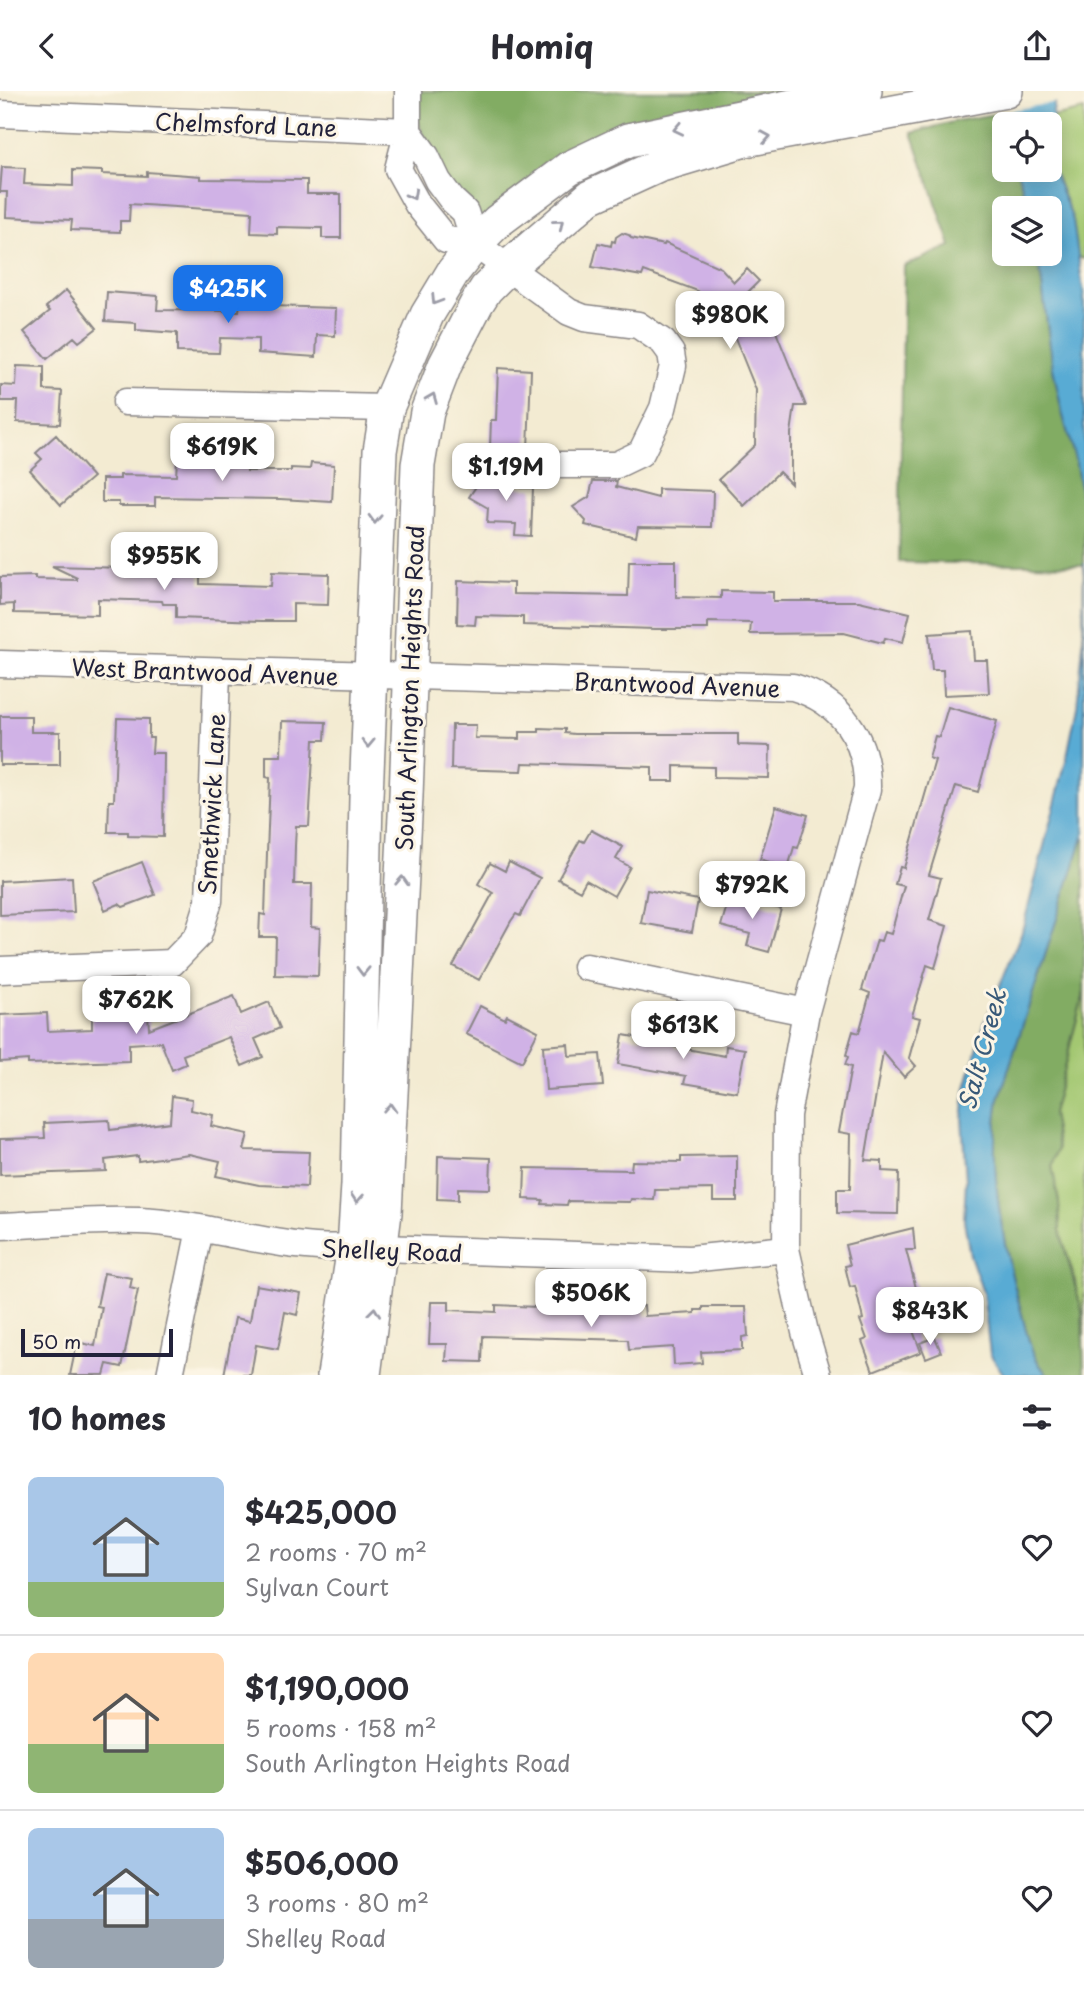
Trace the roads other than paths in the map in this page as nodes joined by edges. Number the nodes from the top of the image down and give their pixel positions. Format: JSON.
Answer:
{"nodes":[{"id":1,"x":408,"y":91,"type":"edge"},
{"id":2,"x":865,"y":91,"type":"edge"},
{"id":3,"x":1006,"y":91,"type":"edge"},
{"id":4,"x":0,"y":114,"type":"edge"},
{"id":5,"x":408,"y":131,"type":"junction"},
{"id":6,"x":475,"y":244,"type":"junction"},
{"id":7,"x":507,"y":268,"type":"junction"},
{"id":8,"x":126,"y":403,"type":"dead end"},
{"id":9,"x":387,"y":408,"type":"junction"},
{"id":10,"x":541,"y":465,"type":"dead end"},
{"id":11,"x":0,"y":664,"type":"edge"},
{"id":12,"x":217,"y":672,"type":"junction"},
{"id":13,"x":370,"y":675,"type":"junction"},
{"id":14,"x":411,"y":676,"type":"junction"},
{"id":15,"x":586,"y":967,"type":"dead end"},
{"id":16,"x":0,"y":969,"type":"edge"},
{"id":17,"x":806,"y":1012,"type":"junction"},
{"id":18,"x":0,"y":1226,"type":"edge"},
{"id":19,"x":200,"y":1229,"type":"junction"},
{"id":20,"x":368,"y":1249,"type":"junction"},
{"id":21,"x":786,"y":1249,"type":"junction"},
{"id":22,"x":170,"y":1375,"type":"edge"},
{"id":23,"x":334,"y":1375,"type":"edge"},
{"id":24,"x":364,"y":1375,"type":"edge"},
{"id":25,"x":818,"y":1375,"type":"edge"}],
"edges":[{"from":1,"to":5,"type":"street"},
{"from":2,"to":6,"type":"main road","name":"South Arlington Heights Road","one_way":true},
{"from":7,"to":3,"type":"main road","name":"South Arlington Heights Road","one_way":true},
{"from":4,"to":5,"type":"street","name":"Chelmsford Lane"},
{"from":5,"to":6,"type":"street"},
{"from":6,"to":7,"type":"street"},
{"from":6,"to":9,"type":"main road","name":"South Arlington Heights Road","one_way":true},
{"from":7,"to":10,"type":"street"},
{"from":14,"to":7,"type":"main road","name":"South Arlington Heights Road","one_way":true},
{"from":8,"to":9,"type":"street"},
{"from":9,"to":13,"type":"main road","name":"South Arlington Heights Road","one_way":true},
{"from":11,"to":12,"type":"street","name":"West Brantwood Avenue"},
{"from":12,"to":13,"type":"street","name":"West Brantwood Avenue"},
{"from":12,"to":16,"type":"street","name":"Smethwick Lane"},
{"from":13,"to":14,"type":"street","name":"West Brantwood Avenue"},
{"from":13,"to":20,"type":"main road","name":"South Arlington Heights Road","one_way":true},
{"from":14,"to":17,"type":"street","name":"Brantwood Avenue"},
{"from":20,"to":14,"type":"main road","name":"South Arlington Heights Road","one_way":true},
{"from":15,"to":17,"type":"street"},
{"from":17,"to":21,"type":"street","name":"Brantwood Avenue"},
{"from":18,"to":19,"type":"street","name":"Shelley Road"},
{"from":19,"to":20,"type":"street","name":"Shelley Road"},
{"from":19,"to":22,"type":"street"},
{"from":20,"to":21,"type":"street","name":"Shelley Road"},
{"from":20,"to":23,"type":"main road","name":"South Arlington Heights Road"},
{"from":24,"to":20,"type":"main road","name":"South Arlington Heights Road","one_way":true},
{"from":21,"to":25,"type":"street","name":"Brantwood Avenue"}]}
